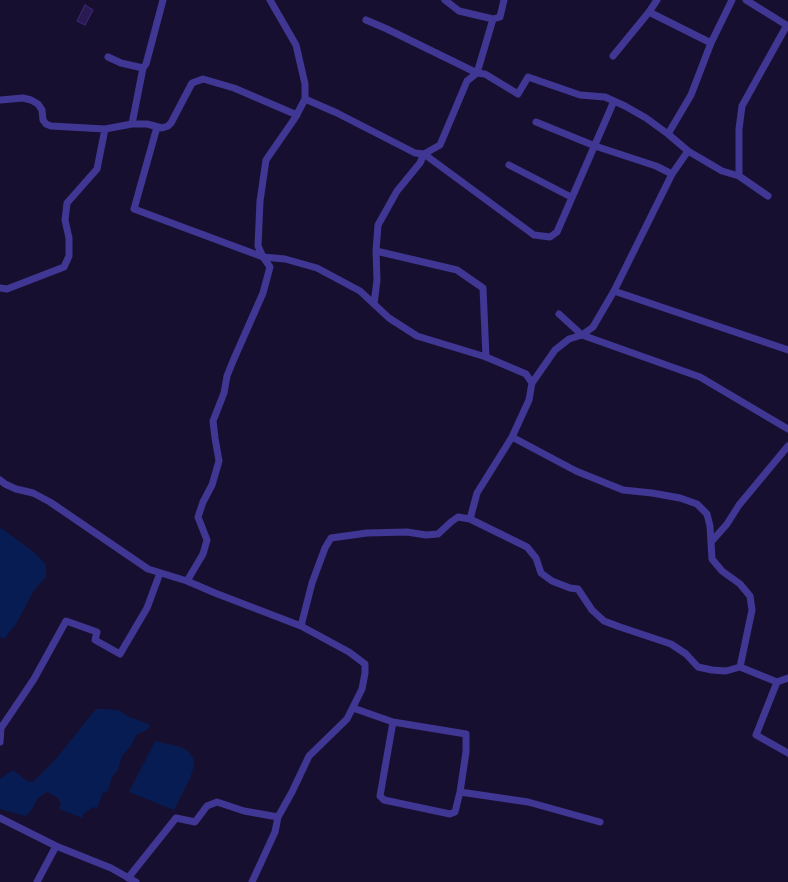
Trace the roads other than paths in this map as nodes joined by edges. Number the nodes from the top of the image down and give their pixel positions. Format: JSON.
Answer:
{"nodes":[{"id":1,"x":163,"y":0,"type":"edge"},
{"id":2,"x":270,"y":0,"type":"edge"},
{"id":3,"x":445,"y":0,"type":"edge"},
{"id":4,"x":504,"y":0,"type":"edge"},
{"id":5,"x":657,"y":0,"type":"edge"},
{"id":6,"x":732,"y":0,"type":"edge"},
{"id":7,"x":746,"y":0,"type":"edge"},
{"id":8,"x":649,"y":12,"type":"junction"},
{"id":9,"x":493,"y":19,"type":"junction"},
{"id":10,"x":366,"y":20,"type":"dead end"},
{"id":11,"x":787,"y":26,"type":"edge"},
{"id":12,"x":711,"y":43,"type":"junction"},
{"id":13,"x":613,"y":56,"type":"dead end"},
{"id":14,"x":108,"y":57,"type":"dead end"},
{"id":15,"x":143,"y":68,"type":"junction"},
{"id":16,"x":477,"y":73,"type":"junction"},
{"id":17,"x":305,"y":99,"type":"junction"},
{"id":18,"x":0,"y":100,"type":"edge"},
{"id":19,"x":614,"y":101,"type":"junction"},
{"id":20,"x":297,"y":115,"type":"junction"},
{"id":21,"x":536,"y":122,"type":"dead end"},
{"id":22,"x":132,"y":124,"type":"junction"},
{"id":23,"x":157,"y":127,"type":"junction"},
{"id":24,"x":105,"y":129,"type":"junction"},
{"id":25,"x":668,"y":134,"type":"junction"},
{"id":26,"x":595,"y":146,"type":"junction"},
{"id":27,"x":688,"y":151,"type":"junction"},
{"id":28,"x":424,"y":154,"type":"junction"},
{"id":29,"x":509,"y":165,"type":"dead end"},
{"id":30,"x":672,"y":174,"type":"junction"},
{"id":31,"x":739,"y":176,"type":"junction"},
{"id":32,"x":768,"y":196,"type":"dead end"},
{"id":33,"x":571,"y":197,"type":"junction"},
{"id":34,"x":376,"y":251,"type":"junction"},
{"id":35,"x":263,"y":257,"type":"junction"},
{"id":36,"x":0,"y":288,"type":"edge"},
{"id":37,"x":614,"y":291,"type":"junction"},
{"id":38,"x":374,"y":304,"type":"junction"},
{"id":39,"x":559,"y":314,"type":"dead end"},
{"id":40,"x":582,"y":335,"type":"junction"},
{"id":41,"x":788,"y":350,"type":"edge"},
{"id":42,"x":486,"y":357,"type":"junction"},
{"id":43,"x":532,"y":383,"type":"junction"},
{"id":44,"x":788,"y":429,"type":"edge"},
{"id":45,"x":512,"y":437,"type":"junction"},
{"id":46,"x":788,"y":446,"type":"edge"},
{"id":47,"x":0,"y":480,"type":"edge"},
{"id":48,"x":470,"y":519,"type":"junction"},
{"id":49,"x":712,"y":541,"type":"junction"},
{"id":50,"x":160,"y":573,"type":"junction"},
{"id":51,"x":187,"y":581,"type":"junction"},
{"id":52,"x":301,"y":626,"type":"junction"},
{"id":53,"x":740,"y":667,"type":"junction"},
{"id":54,"x":788,"y":678,"type":"edge"},
{"id":55,"x":777,"y":682,"type":"junction"},
{"id":56,"x":353,"y":708,"type":"junction"},
{"id":57,"x":393,"y":722,"type":"junction"},
{"id":58,"x":1,"y":727,"type":"edge"},
{"id":59,"x":0,"y":742,"type":"edge"},
{"id":60,"x":788,"y":753,"type":"edge"},
{"id":61,"x":460,"y":792,"type":"junction"},
{"id":62,"x":0,"y":818,"type":"edge"},
{"id":63,"x":278,"y":818,"type":"junction"},
{"id":64,"x":600,"y":822,"type":"dead end"},
{"id":65,"x":56,"y":846,"type":"junction"},
{"id":66,"x":128,"y":878,"type":"junction"},
{"id":67,"x":36,"y":882,"type":"edge"},
{"id":68,"x":136,"y":882,"type":"edge"},
{"id":69,"x":252,"y":882,"type":"edge"}],
"edges":[{"from":1,"to":15,"type":"street"},
{"from":2,"to":17,"type":"street"},
{"from":3,"to":9,"type":"street"},
{"from":4,"to":9,"type":"street"},
{"from":5,"to":8,"type":"street"},
{"from":6,"to":12,"type":"street"},
{"from":7,"to":11,"type":"street"},
{"from":8,"to":12,"type":"street"},
{"from":8,"to":13,"type":"street"},
{"from":9,"to":16,"type":"street"},
{"from":10,"to":16,"type":"street"},
{"from":11,"to":31,"type":"street"},
{"from":12,"to":25,"type":"street"},
{"from":14,"to":15,"type":"street"},
{"from":15,"to":22,"type":"street"},
{"from":16,"to":19,"type":"street"},
{"from":16,"to":28,"type":"street"},
{"from":17,"to":20,"type":"street"},
{"from":17,"to":28,"type":"street"},
{"from":18,"to":24,"type":"street"},
{"from":19,"to":25,"type":"street"},
{"from":19,"to":26,"type":"street"},
{"from":20,"to":23,"type":"street"},
{"from":20,"to":35,"type":"street"},
{"from":21,"to":26,"type":"street"},
{"from":22,"to":23,"type":"street"},
{"from":22,"to":24,"type":"street"},
{"from":23,"to":35,"type":"street"},
{"from":24,"to":36,"type":"street"},
{"from":25,"to":27,"type":"street"},
{"from":26,"to":30,"type":"street"},
{"from":26,"to":33,"type":"street"},
{"from":27,"to":30,"type":"street"},
{"from":27,"to":31,"type":"street"},
{"from":28,"to":33,"type":"street"},
{"from":28,"to":34,"type":"street"},
{"from":29,"to":33,"type":"street"},
{"from":30,"to":37,"type":"street"},
{"from":31,"to":32,"type":"street"},
{"from":34,"to":38,"type":"street"},
{"from":34,"to":42,"type":"street"},
{"from":35,"to":38,"type":"street"},
{"from":35,"to":51,"type":"street"},
{"from":37,"to":40,"type":"street"},
{"from":37,"to":41,"type":"street"},
{"from":38,"to":42,"type":"street"},
{"from":39,"to":40,"type":"street"},
{"from":40,"to":43,"type":"street"},
{"from":40,"to":44,"type":"street"},
{"from":42,"to":43,"type":"street"},
{"from":43,"to":45,"type":"street"},
{"from":45,"to":48,"type":"street"},
{"from":45,"to":49,"type":"street"},
{"from":46,"to":49,"type":"street"},
{"from":47,"to":50,"type":"street"},
{"from":48,"to":52,"type":"street"},
{"from":48,"to":53,"type":"street"},
{"from":49,"to":53,"type":"street"},
{"from":50,"to":51,"type":"street"},
{"from":50,"to":58,"type":"street"},
{"from":51,"to":52,"type":"street"},
{"from":52,"to":56,"type":"street"},
{"from":53,"to":55,"type":"street"},
{"from":54,"to":55,"type":"street"},
{"from":55,"to":60,"type":"street"},
{"from":56,"to":57,"type":"street"},
{"from":56,"to":63,"type":"street"},
{"from":57,"to":61,"type":"street"},
{"from":57,"to":61,"type":"street"},
{"from":58,"to":59,"type":"street"},
{"from":61,"to":64,"type":"street"},
{"from":62,"to":65,"type":"street"},
{"from":63,"to":66,"type":"street"},
{"from":63,"to":69,"type":"street"},
{"from":65,"to":66,"type":"street"},
{"from":65,"to":67,"type":"street"},
{"from":66,"to":68,"type":"street"}]}
